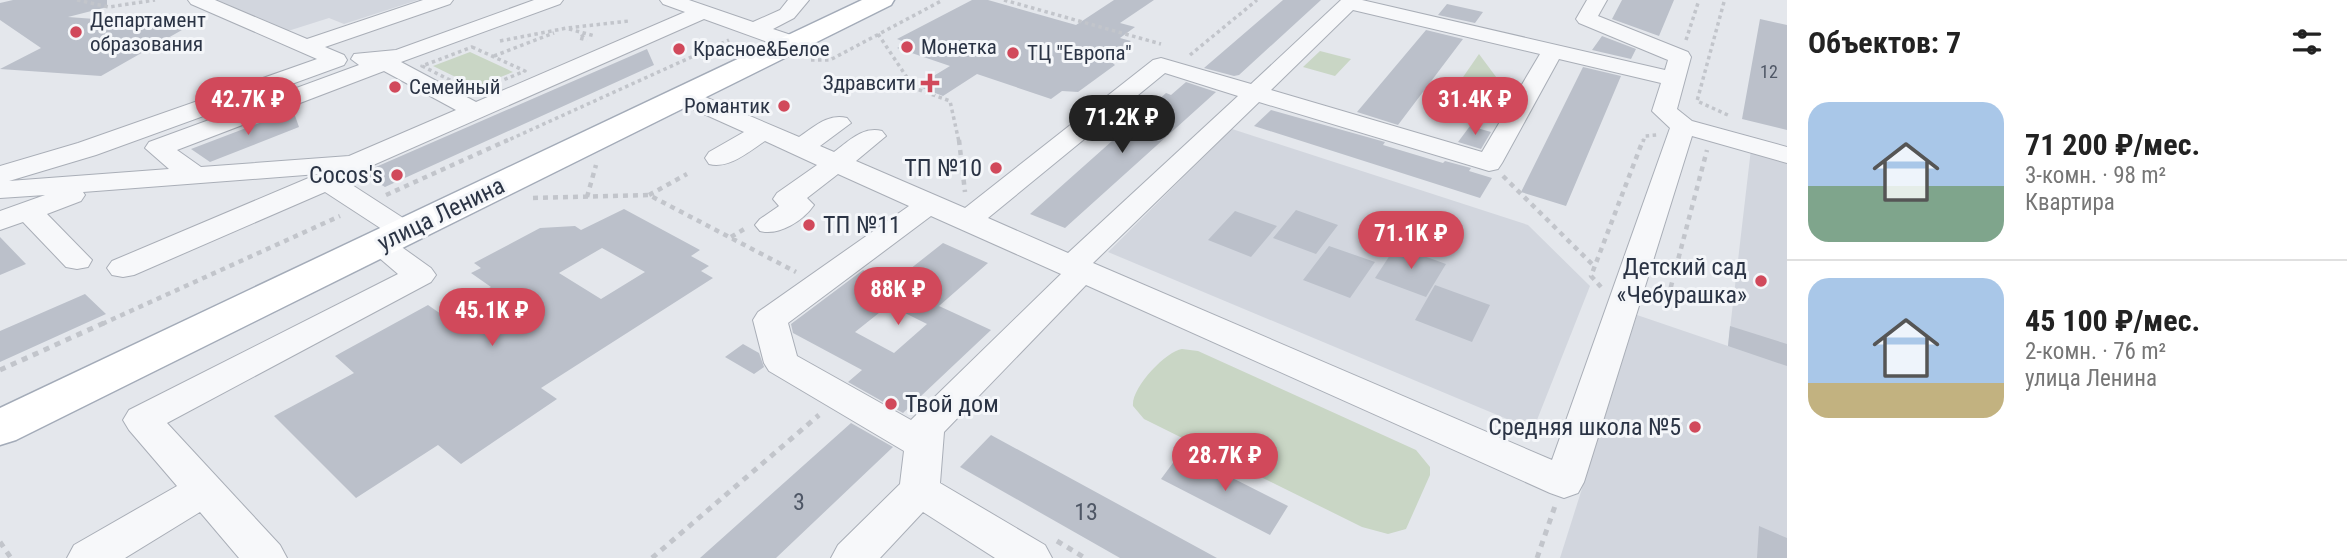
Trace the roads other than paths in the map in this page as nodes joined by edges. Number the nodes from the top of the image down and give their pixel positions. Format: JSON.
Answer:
{"nodes":[{"id":1,"x":198,"y":0,"type":"edge"},
{"id":2,"x":443,"y":0,"type":"edge"},
{"id":3,"x":553,"y":0,"type":"edge"},
{"id":4,"x":670,"y":0,"type":"edge"},
{"id":5,"x":799,"y":0,"type":"edge"},
{"id":6,"x":882,"y":0,"type":"edge"},
{"id":7,"x":1597,"y":0,"type":"edge"},
{"id":8,"x":703,"y":12,"type":"junction"},
{"id":9,"x":753,"y":30,"type":"junction"},
{"id":10,"x":792,"y":43,"type":"junction"},
{"id":11,"x":306,"y":46,"type":"junction"},
{"id":12,"x":1552,"y":52,"type":"junction"},
{"id":13,"x":336,"y":60,"type":"junction"},
{"id":14,"x":381,"y":61,"type":"junction"},
{"id":15,"x":1677,"y":68,"type":"junction"},
{"id":16,"x":1255,"y":93,"type":"junction"},
{"id":17,"x":683,"y":96,"type":"junction"},
{"id":18,"x":475,"y":111,"type":"junction"},
{"id":19,"x":838,"y":123,"type":"dead end"},
{"id":20,"x":1682,"y":130,"type":"junction"},
{"id":21,"x":764,"y":131,"type":"junction"},
{"id":22,"x":873,"y":135,"type":"dead end"},
{"id":23,"x":801,"y":148,"type":"junction"},
{"id":24,"x":1787,"y":155,"type":"edge"},
{"id":25,"x":718,"y":158,"type":"dead end"},
{"id":26,"x":837,"y":163,"type":"junction"},
{"id":27,"x":354,"y":164,"type":"junction"},
{"id":28,"x":0,"y":175,"type":"edge"},
{"id":29,"x":194,"y":175,"type":"junction"},
{"id":30,"x":327,"y":181,"type":"junction"},
{"id":31,"x":105,"y":182,"type":"junction"},
{"id":32,"x":0,"y":190,"type":"edge"},
{"id":33,"x":931,"y":203,"type":"junction"},
{"id":34,"x":28,"y":211,"type":"junction"},
{"id":35,"x":979,"y":211,"type":"junction"},
{"id":36,"x":0,"y":221,"type":"edge"},
{"id":37,"x":770,"y":225,"type":"dead end"},
{"id":38,"x":391,"y":238,"type":"junction"},
{"id":39,"x":77,"y":260,"type":"dead end"},
{"id":40,"x":123,"y":268,"type":"dead end"},
{"id":41,"x":1076,"y":269,"type":"junction"},
{"id":42,"x":0,"y":428,"type":"edge"},
{"id":43,"x":924,"y":445,"type":"junction"},
{"id":44,"x":204,"y":490,"type":"junction"},
{"id":45,"x":919,"y":490,"type":"junction"},
{"id":46,"x":1040,"y":548,"type":"edge"},
{"id":47,"x":89,"y":558,"type":"edge"},
{"id":48,"x":265,"y":558,"type":"edge"},
{"id":49,"x":853,"y":558,"type":"edge"}],
"edges":[{"from":1,"to":11,"type":"lane"},
{"from":2,"to":11,"type":"lane"},
{"from":3,"to":14,"type":"lane"},
{"from":4,"to":8,"type":"lane"},
{"from":5,"to":9,"type":"lane"},
{"from":6,"to":10,"type":"main road","name":"улица Ленина"},
{"from":7,"to":15,"type":"lane"},
{"from":8,"to":9,"type":"lane"},
{"from":8,"to":18,"type":"lane"},
{"from":9,"to":10,"type":"lane"},
{"from":10,"to":17,"type":"main road","name":"улица Ленина"},
{"from":11,"to":13,"type":"lane"},
{"from":12,"to":15,"type":"lane"},
{"from":12,"to":16,"type":"lane"},
{"from":12,"to":16,"type":"lane"},
{"from":13,"to":14,"type":"lane"},
{"from":13,"to":28,"type":"lane"},
{"from":14,"to":18,"type":"lane"},
{"from":14,"to":29,"type":"lane"},
{"from":15,"to":20,"type":"lane"},
{"from":16,"to":35,"type":"lane"},
{"from":16,"to":41,"type":"lane"},
{"from":17,"to":21,"type":"lane"},
{"from":17,"to":38,"type":"main road","name":"улица Ленина"},
{"from":18,"to":27,"type":"lane"},
{"from":19,"to":23,"type":"lane"},
{"from":20,"to":24,"type":"lane"},
{"from":20,"to":41,"type":"lane"},
{"from":21,"to":23,"type":"lane"},
{"from":21,"to":25,"type":"lane"},
{"from":22,"to":26,"type":"lane"},
{"from":23,"to":26,"type":"lane"},
{"from":26,"to":33,"type":"lane"},
{"from":26,"to":37,"type":"lane"},
{"from":27,"to":29,"type":"lane"},
{"from":27,"to":30,"type":"lane"},
{"from":29,"to":31,"type":"lane"},
{"from":30,"to":38,"type":"lane"},
{"from":30,"to":40,"type":"lane"},
{"from":31,"to":32,"type":"lane"},
{"from":31,"to":34,"type":"lane"},
{"from":33,"to":35,"type":"lane"},
{"from":33,"to":43,"type":"lane"},
{"from":34,"to":36,"type":"lane"},
{"from":34,"to":39,"type":"lane"},
{"from":35,"to":41,"type":"lane"},
{"from":38,"to":42,"type":"main road","name":"улица Ленина"},
{"from":38,"to":44,"type":"lane"},
{"from":41,"to":43,"type":"lane"},
{"from":43,"to":45,"type":"lane"},
{"from":44,"to":47,"type":"lane"},
{"from":44,"to":48,"type":"lane"},
{"from":45,"to":46,"type":"lane"},
{"from":45,"to":49,"type":"lane"}]}
